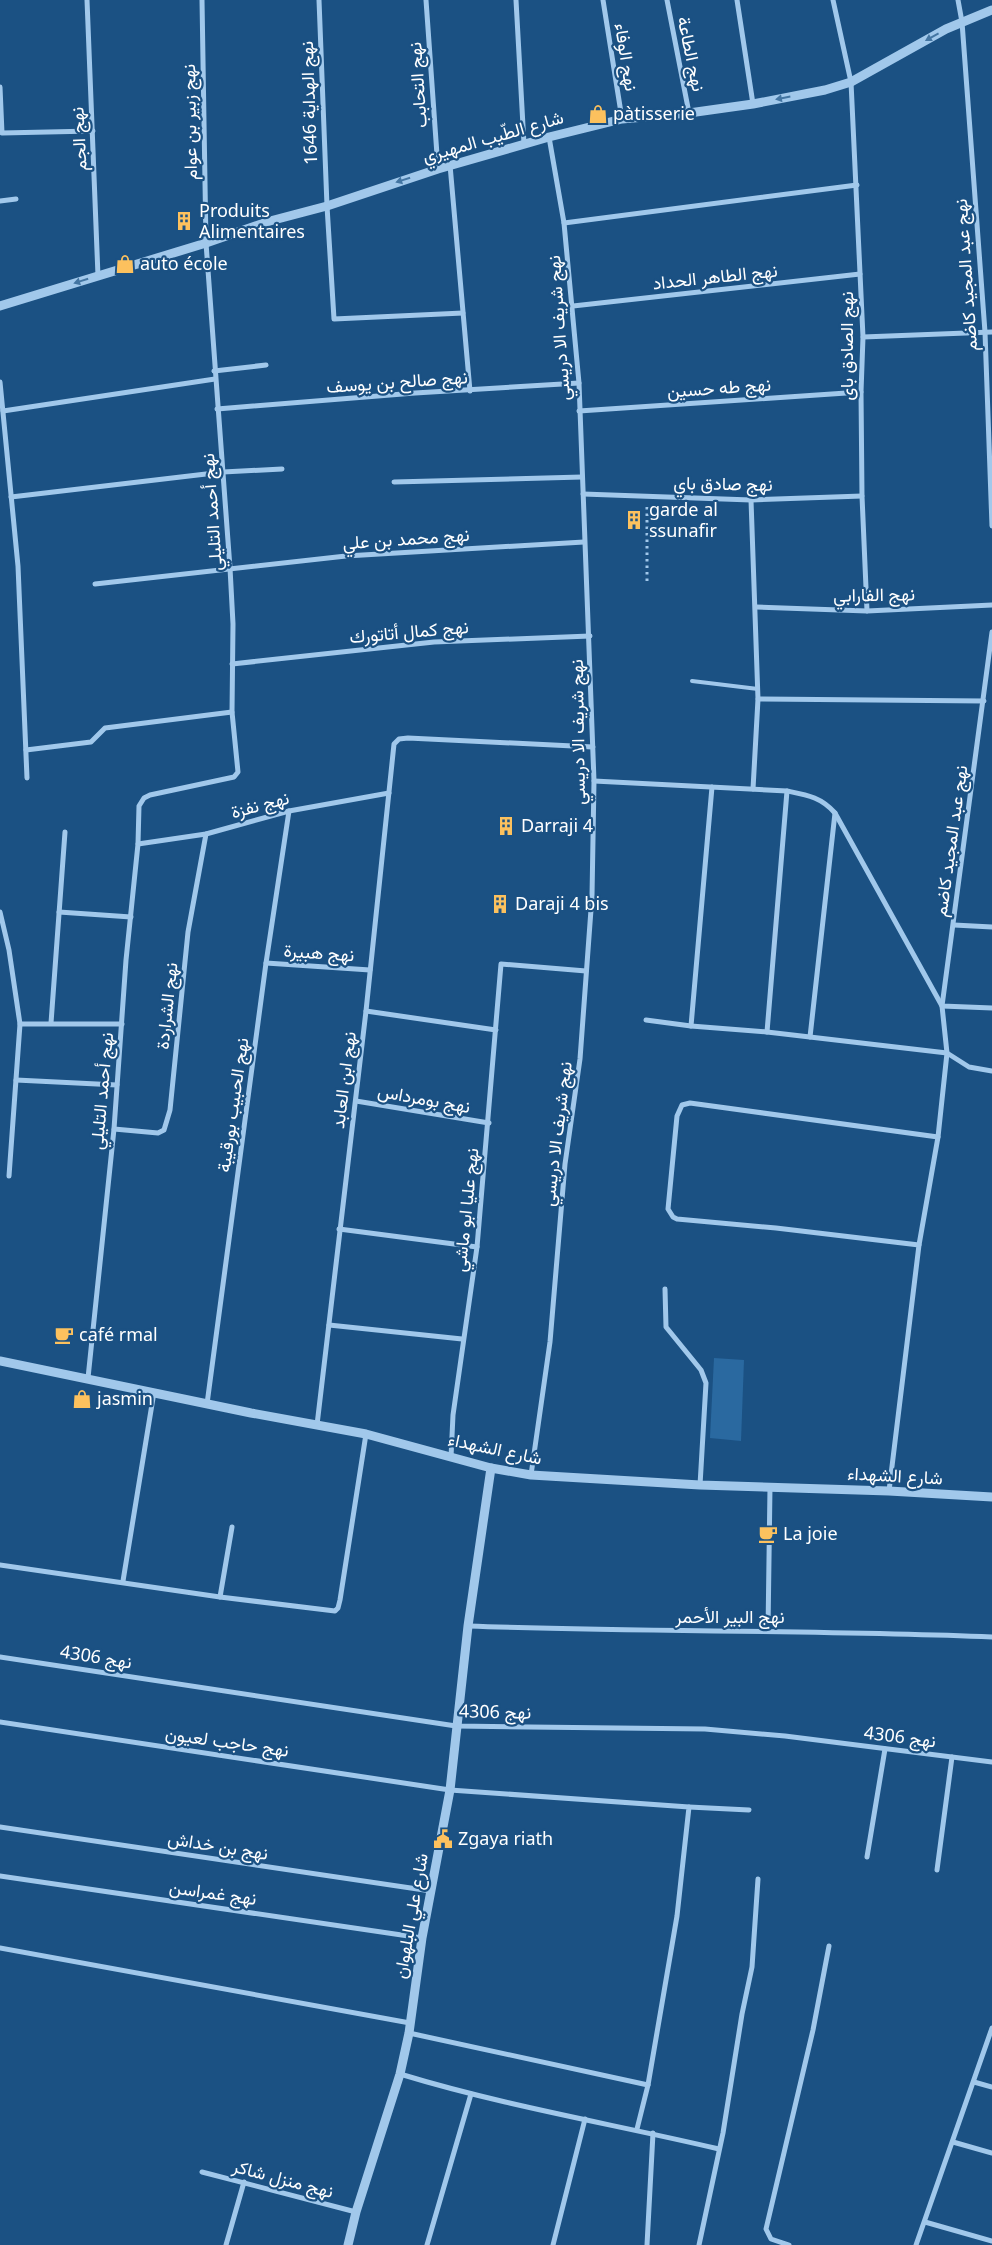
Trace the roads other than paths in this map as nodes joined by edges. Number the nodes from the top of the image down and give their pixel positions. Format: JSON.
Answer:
{"nodes":[{"id":1,"x":87,"y":0,"type":"edge"},
{"id":2,"x":202,"y":0,"type":"edge"},
{"id":3,"x":318,"y":0,"type":"edge"},
{"id":4,"x":426,"y":0,"type":"edge"},
{"id":5,"x":516,"y":0,"type":"edge"},
{"id":6,"x":603,"y":0,"type":"edge"},
{"id":7,"x":667,"y":0,"type":"edge"},
{"id":8,"x":737,"y":0,"type":"edge"},
{"id":9,"x":833,"y":0,"type":"edge"},
{"id":10,"x":958,"y":0,"type":"edge"},
{"id":11,"x":992,"y":10,"type":"edge"},
{"id":12,"x":962,"y":22,"type":"junction"},
{"id":13,"x":851,"y":82,"type":"junction"},
{"id":14,"x":0,"y":87,"type":"edge"},
{"id":15,"x":753,"y":104,"type":"junction"},
{"id":16,"x":689,"y":113,"type":"junction"},
{"id":17,"x":622,"y":118,"type":"junction"},
{"id":18,"x":93,"y":131,"type":"junction"},
{"id":19,"x":549,"y":137,"type":"junction"},
{"id":20,"x":524,"y":144,"type":"junction"},
{"id":21,"x":450,"y":165,"type":"junction"},
{"id":22,"x":438,"y":169,"type":"junction"},
{"id":23,"x":857,"y":185,"type":"junction"},
{"id":24,"x":16,"y":198,"type":"dead end"},
{"id":25,"x":0,"y":200,"type":"edge"},
{"id":26,"x":327,"y":206,"type":"junction"},
{"id":27,"x":564,"y":223,"type":"junction"},
{"id":28,"x":206,"y":244,"type":"junction"},
{"id":29,"x":860,"y":274,"type":"junction"},
{"id":30,"x":98,"y":276,"type":"junction"},
{"id":31,"x":0,"y":306,"type":"edge"},
{"id":32,"x":573,"y":306,"type":"junction"},
{"id":33,"x":463,"y":313,"type":"junction"},
{"id":34,"x":985,"y":332,"type":"junction"},
{"id":35,"x":992,"y":332,"type":"edge"},
{"id":36,"x":863,"y":337,"type":"junction"},
{"id":37,"x":266,"y":366,"type":"dead end"},
{"id":38,"x":214,"y":371,"type":"junction"},
{"id":39,"x":215,"y":379,"type":"junction"},
{"id":40,"x":0,"y":382,"type":"edge"},
{"id":41,"x":579,"y":383,"type":"junction"},
{"id":42,"x":470,"y":390,"type":"junction"},
{"id":43,"x":861,"y":392,"type":"junction"},
{"id":44,"x":217,"y":409,"type":"junction"},
{"id":45,"x":3,"y":411,"type":"junction"},
{"id":46,"x":579,"y":411,"type":"junction"},
{"id":47,"x":282,"y":468,"type":"dead end"},
{"id":48,"x":223,"y":472,"type":"junction"},
{"id":49,"x":582,"y":477,"type":"junction"},
{"id":50,"x":394,"y":482,"type":"dead end"},
{"id":51,"x":583,"y":494,"type":"junction"},
{"id":52,"x":862,"y":496,"type":"junction"},
{"id":53,"x":11,"y":497,"type":"junction"},
{"id":54,"x":751,"y":500,"type":"junction"},
{"id":55,"x":992,"y":526,"type":"edge"},
{"id":56,"x":584,"y":542,"type":"junction"},
{"id":57,"x":230,"y":568,"type":"junction"},
{"id":58,"x":95,"y":584,"type":"dead end"},
{"id":59,"x":992,"y":605,"type":"edge"},
{"id":60,"x":756,"y":607,"type":"junction"},
{"id":61,"x":867,"y":611,"type":"junction"},
{"id":62,"x":992,"y":632,"type":"edge"},
{"id":63,"x":590,"y":636,"type":"junction"},
{"id":64,"x":232,"y":664,"type":"junction"},
{"id":65,"x":692,"y":681,"type":"dead end"},
{"id":66,"x":758,"y":689,"type":"junction"},
{"id":67,"x":758,"y":699,"type":"junction"},
{"id":68,"x":984,"y":701,"type":"junction"},
{"id":69,"x":232,"y":712,"type":"junction"},
{"id":70,"x":592,"y":747,"type":"junction"},
{"id":71,"x":26,"y":750,"type":"junction"},
{"id":72,"x":27,"y":778,"type":"dead end"},
{"id":73,"x":594,"y":781,"type":"junction"},
{"id":74,"x":712,"y":787,"type":"junction"},
{"id":75,"x":753,"y":789,"type":"junction"},
{"id":76,"x":787,"y":791,"type":"junction"},
{"id":77,"x":389,"y":793,"type":"junction"},
{"id":78,"x":289,"y":811,"type":"junction"},
{"id":79,"x":835,"y":813,"type":"junction"},
{"id":80,"x":65,"y":832,"type":"dead end"},
{"id":81,"x":206,"y":834,"type":"junction"},
{"id":82,"x":138,"y":844,"type":"junction"},
{"id":83,"x":0,"y":912,"type":"edge"},
{"id":84,"x":59,"y":912,"type":"junction"},
{"id":85,"x":131,"y":917,"type":"junction"},
{"id":86,"x":954,"y":925,"type":"junction"},
{"id":87,"x":992,"y":927,"type":"edge"},
{"id":88,"x":266,"y":963,"type":"junction"},
{"id":89,"x":370,"y":970,"type":"junction"},
{"id":90,"x":586,"y":971,"type":"junction"},
{"id":91,"x":942,"y":1006,"type":"junction"},
{"id":92,"x":992,"y":1008,"type":"edge"},
{"id":93,"x":366,"y":1011,"type":"junction"},
{"id":94,"x":646,"y":1020,"type":"dead end"},
{"id":95,"x":51,"y":1023,"type":"junction"},
{"id":96,"x":20,"y":1024,"type":"junction"},
{"id":97,"x":122,"y":1024,"type":"junction"},
{"id":98,"x":691,"y":1026,"type":"junction"},
{"id":99,"x":496,"y":1030,"type":"junction"},
{"id":100,"x":767,"y":1032,"type":"junction"},
{"id":101,"x":810,"y":1037,"type":"junction"},
{"id":102,"x":947,"y":1053,"type":"junction"},
{"id":103,"x":992,"y":1071,"type":"edge"},
{"id":104,"x":16,"y":1080,"type":"junction"},
{"id":105,"x":117,"y":1086,"type":"junction"},
{"id":106,"x":356,"y":1101,"type":"junction"},
{"id":107,"x":488,"y":1123,"type":"junction"},
{"id":108,"x":114,"y":1129,"type":"junction"},
{"id":109,"x":938,"y":1137,"type":"junction"},
{"id":110,"x":9,"y":1176,"type":"dead end"},
{"id":111,"x":339,"y":1229,"type":"junction"},
{"id":112,"x":919,"y":1245,"type":"junction"},
{"id":113,"x":477,"y":1247,"type":"junction"},
{"id":114,"x":665,"y":1289,"type":"dead end"},
{"id":115,"x":329,"y":1325,"type":"junction"},
{"id":116,"x":462,"y":1339,"type":"junction"},
{"id":117,"x":0,"y":1361,"type":"edge"},
{"id":118,"x":88,"y":1378,"type":"junction"},
{"id":119,"x":154,"y":1392,"type":"junction"},
{"id":120,"x":207,"y":1404,"type":"junction"},
{"id":121,"x":317,"y":1425,"type":"junction"},
{"id":122,"x":366,"y":1434,"type":"junction"},
{"id":123,"x":451,"y":1458,"type":"junction"},
{"id":124,"x":490,"y":1468,"type":"junction"},
{"id":125,"x":531,"y":1475,"type":"junction"},
{"id":126,"x":700,"y":1485,"type":"junction"},
{"id":127,"x":770,"y":1486,"type":"junction"},
{"id":128,"x":889,"y":1491,"type":"junction"},
{"id":129,"x":992,"y":1497,"type":"edge"},
{"id":130,"x":232,"y":1527,"type":"dead end"},
{"id":131,"x":0,"y":1565,"type":"edge"},
{"id":132,"x":123,"y":1581,"type":"junction"},
{"id":133,"x":220,"y":1597,"type":"junction"},
{"id":134,"x":468,"y":1626,"type":"junction"},
{"id":135,"x":768,"y":1631,"type":"junction"},
{"id":136,"x":992,"y":1637,"type":"edge"},
{"id":137,"x":0,"y":1657,"type":"edge"},
{"id":138,"x":0,"y":1722,"type":"edge"},
{"id":139,"x":456,"y":1726,"type":"junction"},
{"id":140,"x":885,"y":1749,"type":"junction"},
{"id":141,"x":952,"y":1757,"type":"junction"},
{"id":142,"x":992,"y":1762,"type":"edge"},
{"id":143,"x":450,"y":1790,"type":"junction"},
{"id":144,"x":689,"y":1807,"type":"junction"},
{"id":145,"x":749,"y":1810,"type":"dead end"},
{"id":146,"x":0,"y":1827,"type":"edge"},
{"id":147,"x":867,"y":1858,"type":"dead end"},
{"id":148,"x":937,"y":1870,"type":"dead end"},
{"id":149,"x":0,"y":1876,"type":"edge"},
{"id":150,"x":758,"y":1879,"type":"dead end"},
{"id":151,"x":431,"y":1892,"type":"junction"},
{"id":152,"x":422,"y":1938,"type":"junction"},
{"id":153,"x":829,"y":1946,"type":"dead end"},
{"id":154,"x":0,"y":1948,"type":"edge"},
{"id":155,"x":410,"y":2023,"type":"junction"},
{"id":156,"x":992,"y":2028,"type":"edge"},
{"id":157,"x":409,"y":2033,"type":"junction"},
{"id":158,"x":400,"y":2074,"type":"junction"},
{"id":159,"x":974,"y":2082,"type":"junction"},
{"id":160,"x":648,"y":2084,"type":"junction"},
{"id":161,"x":992,"y":2087,"type":"edge"},
{"id":162,"x":471,"y":2094,"type":"junction"},
{"id":163,"x":585,"y":2119,"type":"junction"},
{"id":164,"x":637,"y":2129,"type":"junction"},
{"id":165,"x":653,"y":2133,"type":"junction"},
{"id":166,"x":952,"y":2142,"type":"junction"},
{"id":167,"x":719,"y":2149,"type":"junction"},
{"id":168,"x":992,"y":2153,"type":"edge"},
{"id":169,"x":202,"y":2172,"type":"dead end"},
{"id":170,"x":244,"y":2182,"type":"junction"},
{"id":171,"x":356,"y":2212,"type":"junction"},
{"id":172,"x":924,"y":2222,"type":"junction"},
{"id":173,"x":992,"y":2240,"type":"edge"},
{"id":174,"x":226,"y":2245,"type":"edge"},
{"id":175,"x":348,"y":2245,"type":"edge"},
{"id":176,"x":427,"y":2245,"type":"edge"},
{"id":177,"x":554,"y":2245,"type":"edge"},
{"id":178,"x":647,"y":2245,"type":"edge"},
{"id":179,"x":699,"y":2245,"type":"edge"},
{"id":180,"x":789,"y":2245,"type":"edge"},
{"id":181,"x":916,"y":2245,"type":"edge"}],
"edges":[{"from":1,"to":18,"type":"street","name":"نهج الجم"},
{"from":2,"to":28,"type":"street","name":"نهج زبير بن عوام"},
{"from":3,"to":26,"type":"street","name":"نهج الهداية 1646"},
{"from":4,"to":22,"type":"street","name":"نهج التحابب"},
{"from":5,"to":20,"type":"street"},
{"from":6,"to":17,"type":"street","name":"نهج الوفاء"},
{"from":7,"to":16,"type":"street","name":"نهج الطاعة"},
{"from":8,"to":15,"type":"street"},
{"from":9,"to":13,"type":"street","name":"نهج الصادق باى"},
{"from":10,"to":12,"type":"street","name":"نهج عبد المجيد كاضم"},
{"from":11,"to":12,"type":"street","name":"شارع الطّيب المهيري"},
{"from":12,"to":13,"type":"street","name":"شارع الطّيب المهيري","one_way":true},
{"from":12,"to":34,"type":"street","name":"نهج عبد المجيد كاضم"},
{"from":13,"to":15,"type":"street","name":"شارع الطّيب المهيري","one_way":true},
{"from":13,"to":23,"type":"street","name":"نهج الصادق باى"},
{"from":14,"to":18,"type":"street"},
{"from":15,"to":16,"type":"street","name":"شارع الطّيب المهيري"},
{"from":16,"to":17,"type":"street","name":"شارع الطّيب المهيري"},
{"from":17,"to":19,"type":"street","name":"شارع الطّيب المهيري"},
{"from":18,"to":30,"type":"street","name":"نهج الجم"},
{"from":19,"to":20,"type":"street","name":"شارع الطّيب المهيري"},
{"from":19,"to":27,"type":"street","name":"نهج شريف الا دريسي"},
{"from":20,"to":21,"type":"street","name":"شارع الطّيب المهيري"},
{"from":21,"to":22,"type":"street","name":"شارع الطّيب المهيري"},
{"from":21,"to":33,"type":"street"},
{"from":22,"to":26,"type":"street","name":"شارع الطّيب المهيري","one_way":true},
{"from":23,"to":27,"type":"street"},
{"from":23,"to":29,"type":"street","name":"نهج الصادق باى"},
{"from":24,"to":25,"type":"street"},
{"from":26,"to":28,"type":"street","name":"شارع الطّيب المهيري"},
{"from":26,"to":33,"type":"street"},
{"from":27,"to":32,"type":"street","name":"نهج شريف الا دريسي"},
{"from":28,"to":30,"type":"street","name":"شارع الطّيب المهيري"},
{"from":28,"to":38,"type":"street","name":"نهج أحمد التليلي"},
{"from":29,"to":32,"type":"street","name":"نهج الطاهر الحداد"},
{"from":29,"to":36,"type":"street","name":"نهج الصادق باى"},
{"from":30,"to":31,"type":"street","name":"شارع الطّيب المهيري","one_way":true},
{"from":32,"to":41,"type":"street","name":"نهج شريف الا دريسي"},
{"from":33,"to":42,"type":"street"},
{"from":34,"to":35,"type":"street"},
{"from":34,"to":36,"type":"street"},
{"from":34,"to":55,"type":"street","name":"نهج عبد المجيد كاضم"},
{"from":36,"to":43,"type":"street","name":"نهج الصادق باى"},
{"from":37,"to":38,"type":"street"},
{"from":38,"to":39,"type":"street","name":"نهج أحمد التليلي"},
{"from":39,"to":44,"type":"street","name":"نهج أحمد التليلي"},
{"from":39,"to":45,"type":"street"},
{"from":40,"to":45,"type":"street"},
{"from":41,"to":42,"type":"street","name":"نهج صالح بن يوسف"},
{"from":41,"to":46,"type":"street","name":"نهج شريف الا دريسي"},
{"from":42,"to":44,"type":"street","name":"نهج صالح بن يوسف"},
{"from":43,"to":46,"type":"street","name":"نهج طه حسين"},
{"from":43,"to":52,"type":"street","name":"نهج الصادق باى"},
{"from":44,"to":48,"type":"street","name":"نهج أحمد التليلي"},
{"from":45,"to":53,"type":"street"},
{"from":46,"to":49,"type":"street","name":"نهج شريف الا دريسي"},
{"from":47,"to":48,"type":"street"},
{"from":48,"to":53,"type":"street"},
{"from":48,"to":57,"type":"street","name":"نهج أحمد التليلي"},
{"from":49,"to":50,"type":"street"},
{"from":49,"to":51,"type":"street","name":"نهج شريف الا دريسي"},
{"from":51,"to":54,"type":"street","name":"نهج صادق باي"},
{"from":51,"to":56,"type":"street","name":"نهج شريف الا دريسي"},
{"from":52,"to":54,"type":"street","name":"نهج صادق باي"},
{"from":52,"to":61,"type":"street","name":"نهج الصادق باى"},
{"from":53,"to":71,"type":"street"},
{"from":54,"to":60,"type":"street"},
{"from":56,"to":57,"type":"street","name":"نهج محمد بن علي"},
{"from":56,"to":63,"type":"street","name":"نهج شريف الا دريسي"},
{"from":57,"to":58,"type":"street","name":"نهج محمد بن علي"},
{"from":57,"to":64,"type":"street","name":"نهج أحمد التليلي"},
{"from":59,"to":61,"type":"street","name":"نهج الفارابي"},
{"from":60,"to":61,"type":"street","name":"نهج الفارابي"},
{"from":60,"to":66,"type":"street"},
{"from":62,"to":68,"type":"street","name":"نهج عبد المجيد كاضم"},
{"from":63,"to":64,"type":"street","name":"نهج كمال أتاتورك"},
{"from":63,"to":70,"type":"street","name":"نهج شريف الا دريسي"},
{"from":64,"to":69,"type":"street","name":"نهج أحمد التليلي"},
{"from":65,"to":66,"type":"lane"},
{"from":66,"to":67,"type":"street"},
{"from":67,"to":68,"type":"street"},
{"from":67,"to":75,"type":"street"},
{"from":68,"to":86,"type":"street","name":"نهج عبد المجيد كاضم"},
{"from":69,"to":71,"type":"street"},
{"from":69,"to":82,"type":"street","name":"نهج أحمد التليلي"},
{"from":70,"to":73,"type":"street","name":"نهج شريف الا دريسي"},
{"from":70,"to":77,"type":"street","name":"نهج ابن العابد"},
{"from":71,"to":72,"type":"street"},
{"from":73,"to":74,"type":"street"},
{"from":73,"to":90,"type":"street","name":"نهج شريف الا دريسي"},
{"from":74,"to":75,"type":"street"},
{"from":74,"to":98,"type":"street"},
{"from":75,"to":76,"type":"street"},
{"from":76,"to":79,"type":"street"},
{"from":76,"to":100,"type":"street"},
{"from":77,"to":78,"type":"street","name":"نهج نفزة"},
{"from":77,"to":89,"type":"street","name":"نهج ابن العابد"},
{"from":78,"to":81,"type":"street","name":"نهج نفزة"},
{"from":78,"to":88,"type":"street","name":"نهج الحبيب بورقيبة"},
{"from":79,"to":91,"type":"street"},
{"from":79,"to":101,"type":"street"},
{"from":80,"to":84,"type":"street"},
{"from":81,"to":82,"type":"street","name":"نهج نفزة"},
{"from":81,"to":108,"type":"street","name":"نهج الشراردة"},
{"from":82,"to":85,"type":"street","name":"نهج أحمد التليلي"},
{"from":83,"to":96,"type":"street"},
{"from":84,"to":85,"type":"street"},
{"from":84,"to":95,"type":"street"},
{"from":85,"to":97,"type":"street","name":"نهج أحمد التليلي"},
{"from":86,"to":87,"type":"street"},
{"from":86,"to":91,"type":"street","name":"نهج عبد المجيد كاضم"},
{"from":88,"to":89,"type":"street","name":"نهج هبيرة"},
{"from":88,"to":120,"type":"street","name":"نهج الحبيب بورقيبة"},
{"from":89,"to":93,"type":"street","name":"نهج ابن العابد"},
{"from":90,"to":99,"type":"street","name":"نهج عليا ابو ماشي"},
{"from":90,"to":125,"type":"street","name":"نهج شريف الا دريسي"},
{"from":91,"to":92,"type":"street"},
{"from":91,"to":102,"type":"street","name":"نهج عبد المجيد كاضم"},
{"from":93,"to":99,"type":"street"},
{"from":93,"to":106,"type":"street","name":"نهج ابن العابد"},
{"from":94,"to":98,"type":"street"},
{"from":95,"to":96,"type":"street"},
{"from":95,"to":97,"type":"street"},
{"from":96,"to":104,"type":"street"},
{"from":97,"to":105,"type":"street","name":"نهج أحمد التليلي"},
{"from":98,"to":100,"type":"street"},
{"from":99,"to":107,"type":"street","name":"نهج عليا ابو ماشي"},
{"from":100,"to":101,"type":"street"},
{"from":101,"to":102,"type":"street"},
{"from":102,"to":103,"type":"street"},
{"from":102,"to":109,"type":"street","name":"نهج عبد المجيد كاضم"},
{"from":104,"to":105,"type":"street"},
{"from":104,"to":110,"type":"street"},
{"from":105,"to":108,"type":"street","name":"نهج أحمد التليلي"},
{"from":106,"to":107,"type":"street","name":"نهج بومرداس"},
{"from":106,"to":111,"type":"street","name":"نهج ابن العابد"},
{"from":107,"to":113,"type":"street","name":"نهج عليا ابو ماشي"},
{"from":108,"to":118,"type":"street","name":"نهج أحمد التليلي"},
{"from":109,"to":112,"type":"street","name":"نهج عبد المجيد كاضم"},
{"from":109,"to":112,"type":"street"},
{"from":111,"to":113,"type":"street"},
{"from":111,"to":115,"type":"street","name":"نهج ابن العابد"},
{"from":112,"to":128,"type":"street","name":"نهج عبد المجيد كاضم"},
{"from":113,"to":116,"type":"street","name":"نهج عليا ابو ماشي"},
{"from":114,"to":126,"type":"street"},
{"from":115,"to":116,"type":"street"},
{"from":115,"to":121,"type":"street","name":"نهج ابن العابد"},
{"from":116,"to":123,"type":"street","name":"نهج عليا ابو ماشي"},
{"from":117,"to":118,"type":"street","name":"شارع الشهداء"},
{"from":118,"to":119,"type":"street","name":"شارع الشهداء"},
{"from":119,"to":120,"type":"street","name":"شارع الشهداء"},
{"from":119,"to":132,"type":"street"},
{"from":120,"to":121,"type":"street","name":"شارع الشهداء"},
{"from":121,"to":122,"type":"street","name":"شارع الشهداء"},
{"from":122,"to":123,"type":"street","name":"شارع الشهداء"},
{"from":122,"to":133,"type":"street"},
{"from":123,"to":124,"type":"street","name":"شارع الشهداء"},
{"from":124,"to":125,"type":"street","name":"شارع الشهداء"},
{"from":124,"to":134,"type":"street","name":"شارع علي البلهوان"},
{"from":125,"to":126,"type":"street","name":"شارع الشهداء"},
{"from":126,"to":127,"type":"street","name":"شارع الشهداء"},
{"from":127,"to":128,"type":"street","name":"شارع الشهداء"},
{"from":127,"to":135,"type":"street"},
{"from":128,"to":129,"type":"street","name":"شارع الشهداء"},
{"from":130,"to":133,"type":"street"},
{"from":131,"to":132,"type":"street"},
{"from":132,"to":133,"type":"street"},
{"from":134,"to":135,"type":"street","name":"نهج البير الأحمر"},
{"from":134,"to":139,"type":"street","name":"شارع علي البلهوان"},
{"from":135,"to":136,"type":"street","name":"نهج البير الأحمر"},
{"from":137,"to":139,"type":"street","name":"نهج 4306"},
{"from":138,"to":143,"type":"street","name":"نهج حاجب لعيون"},
{"from":139,"to":140,"type":"street","name":"نهج 4306"},
{"from":139,"to":143,"type":"street","name":"شارع علي البلهوان"},
{"from":140,"to":141,"type":"street","name":"نهج 4306"},
{"from":140,"to":147,"type":"street"},
{"from":141,"to":142,"type":"street","name":"نهج 4306"},
{"from":141,"to":148,"type":"street"},
{"from":143,"to":144,"type":"street","name":"نهج حاجب لعيون"},
{"from":143,"to":151,"type":"street","name":"شارع علي البلهوان"},
{"from":144,"to":145,"type":"street","name":"نهج حاجب لعيون"},
{"from":144,"to":160,"type":"street"},
{"from":146,"to":151,"type":"street","name":"نهج بن خداش"},
{"from":149,"to":152,"type":"street","name":"نهج غمراسن"},
{"from":150,"to":167,"type":"street"},
{"from":151,"to":152,"type":"street","name":"شارع علي البلهوان"},
{"from":152,"to":155,"type":"street","name":"شارع علي البلهوان"},
{"from":153,"to":180,"type":"street"},
{"from":154,"to":155,"type":"street"},
{"from":155,"to":157,"type":"street","name":"شارع علي البلهوان"},
{"from":156,"to":159,"type":"street"},
{"from":157,"to":158,"type":"street","name":"شارع علي البلهوان"},
{"from":157,"to":160,"type":"street"},
{"from":158,"to":162,"type":"street"},
{"from":158,"to":171,"type":"street","name":"شارع علي البلهوان"},
{"from":159,"to":161,"type":"street"},
{"from":159,"to":166,"type":"street"},
{"from":160,"to":164,"type":"street"},
{"from":162,"to":163,"type":"street"},
{"from":162,"to":176,"type":"street"},
{"from":163,"to":164,"type":"street"},
{"from":163,"to":177,"type":"street"},
{"from":164,"to":165,"type":"street"},
{"from":165,"to":167,"type":"street"},
{"from":165,"to":178,"type":"street"},
{"from":166,"to":168,"type":"street"},
{"from":166,"to":172,"type":"street"},
{"from":167,"to":179,"type":"street"},
{"from":169,"to":170,"type":"street","name":"نهج منزل شاكر"},
{"from":170,"to":171,"type":"street","name":"نهج منزل شاكر"},
{"from":170,"to":174,"type":"street"},
{"from":171,"to":175,"type":"street","name":"شارع علي البلهوان"},
{"from":172,"to":173,"type":"street"},
{"from":172,"to":181,"type":"street"}]}
